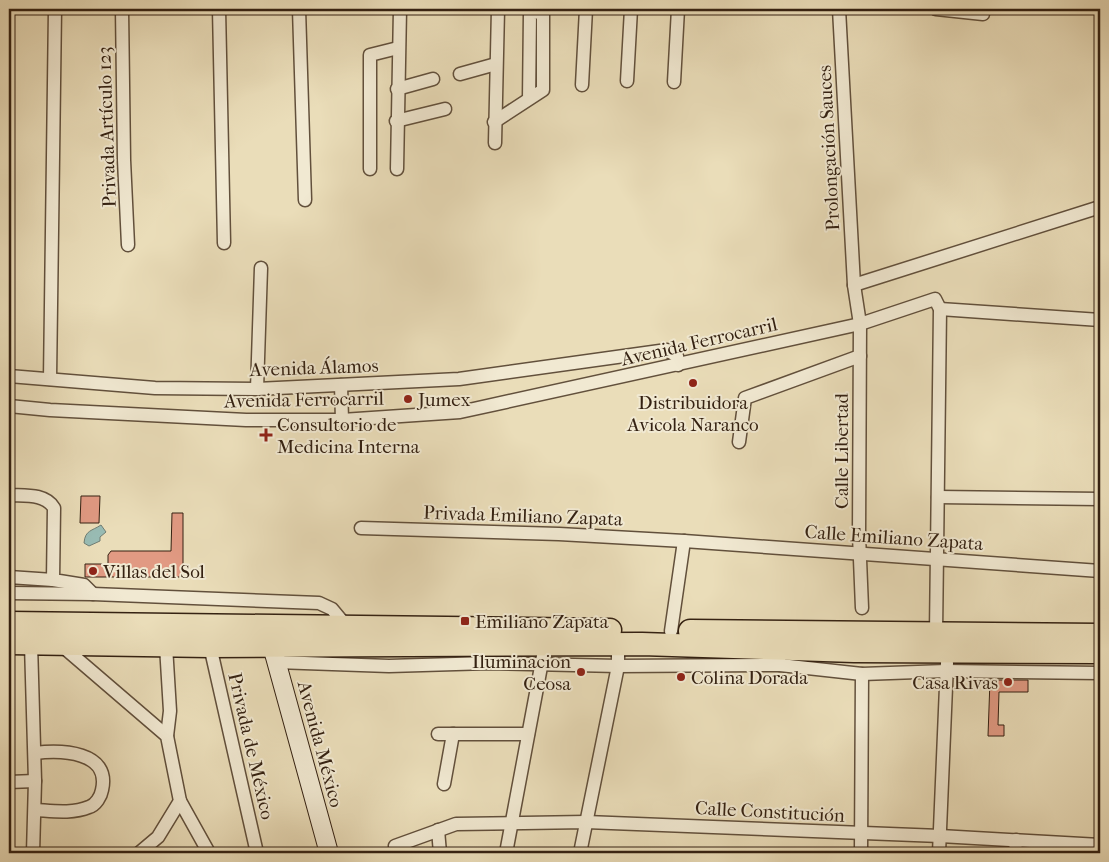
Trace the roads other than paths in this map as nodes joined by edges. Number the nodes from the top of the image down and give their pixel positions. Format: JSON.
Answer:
{"nodes":[{"id":1,"x":54,"y":9,"type":"edge"},
{"id":2,"x":122,"y":9,"type":"edge"},
{"id":3,"x":219,"y":9,"type":"edge"},
{"id":4,"x":299,"y":9,"type":"edge"},
{"id":5,"x":400,"y":9,"type":"edge"},
{"id":6,"x":498,"y":9,"type":"edge"},
{"id":7,"x":586,"y":9,"type":"edge"},
{"id":8,"x":631,"y":9,"type":"edge"},
{"id":9,"x":678,"y":9,"type":"edge"},
{"id":10,"x":839,"y":9,"type":"edge"},
{"id":11,"x":936,"y":9,"type":"edge"},
{"id":12,"x":983,"y":14,"type":"dead end"},
{"id":13,"x":398,"y":48,"type":"junction"},
{"id":14,"x":496,"y":64,"type":"junction"},
{"id":15,"x":460,"y":74,"type":"dead end"},
{"id":16,"x":434,"y":79,"type":"dead end"},
{"id":17,"x":628,"y":81,"type":"dead end"},
{"id":18,"x":674,"y":82,"type":"dead end"},
{"id":19,"x":582,"y":85,"type":"dead end"},
{"id":20,"x":397,"y":90,"type":"junction"},
{"id":21,"x":529,"y":99,"type":"junction"},
{"id":22,"x":444,"y":109,"type":"dead end"},
{"id":23,"x":396,"y":121,"type":"junction"},
{"id":24,"x":494,"y":122,"type":"junction"},
{"id":25,"x":495,"y":144,"type":"dead end"},
{"id":26,"x":370,"y":169,"type":"dead end"},
{"id":27,"x":396,"y":169,"type":"dead end"},
{"id":28,"x":305,"y":200,"type":"dead end"},
{"id":29,"x":1100,"y":207,"type":"edge"},
{"id":30,"x":224,"y":243,"type":"dead end"},
{"id":31,"x":128,"y":245,"type":"dead end"},
{"id":32,"x":261,"y":268,"type":"dead end"},
{"id":33,"x":854,"y":285,"type":"junction"},
{"id":34,"x":940,"y":310,"type":"junction"},
{"id":35,"x":1100,"y":320,"type":"edge"},
{"id":36,"x":860,"y":324,"type":"junction"},
{"id":37,"x":860,"y":356,"type":"junction"},
{"id":38,"x":678,"y":365,"type":"junction"},
{"id":39,"x":9,"y":376,"type":"edge"},
{"id":40,"x":50,"y":379,"type":"junction"},
{"id":41,"x":341,"y":385,"type":"junction"},
{"id":42,"x":257,"y":389,"type":"junction"},
{"id":43,"x":9,"y":406,"type":"edge"},
{"id":44,"x":342,"y":420,"type":"junction"},
{"id":45,"x":739,"y":442,"type":"dead end"},
{"id":46,"x":9,"y":495,"type":"edge"},
{"id":47,"x":938,"y":497,"type":"junction"},
{"id":48,"x":1100,"y":499,"type":"edge"},
{"id":49,"x":361,"y":528,"type":"dead end"},
{"id":50,"x":684,"y":541,"type":"junction"},
{"id":51,"x":859,"y":554,"type":"junction"},
{"id":52,"x":937,"y":560,"type":"junction"},
{"id":53,"x":1100,"y":570,"type":"edge"},
{"id":54,"x":9,"y":577,"type":"edge"},
{"id":55,"x":53,"y":580,"type":"junction"},
{"id":56,"x":9,"y":593,"type":"edge"},
{"id":57,"x":93,"y":594,"type":"junction"},
{"id":58,"x":862,"y":608,"type":"dead end"},
{"id":59,"x":9,"y":623,"type":"edge"},
{"id":60,"x":347,"y":627,"type":"junction"},
{"id":61,"x":671,"y":631,"type":"junction"},
{"id":62,"x":1100,"y":635,"type":"edge"},
{"id":63,"x":9,"y":643,"type":"edge"},
{"id":64,"x":31,"y":644,"type":"junction"},
{"id":65,"x":61,"y":646,"type":"junction"},
{"id":66,"x":166,"y":646,"type":"junction"},
{"id":67,"x":210,"y":646,"type":"junction"},
{"id":68,"x":943,"y":652,"type":"junction"},
{"id":69,"x":1100,"y":652,"type":"edge"},
{"id":70,"x":274,"y":654,"type":"junction"},
{"id":71,"x":543,"y":655,"type":"junction"},
{"id":72,"x":618,"y":656,"type":"junction"},
{"id":73,"x":778,"y":657,"type":"junction"},
{"id":74,"x":1100,"y":673,"type":"edge"},
{"id":75,"x":862,"y":674,"type":"junction"},
{"id":76,"x":438,"y":734,"type":"dead end"},
{"id":77,"x":453,"y":734,"type":"junction"},
{"id":78,"x":528,"y":734,"type":"junction"},
{"id":79,"x":167,"y":736,"type":"junction"},
{"id":80,"x":35,"y":753,"type":"junction"},
{"id":81,"x":36,"y":781,"type":"junction"},
{"id":82,"x":9,"y":782,"type":"edge"},
{"id":83,"x":444,"y":784,"type":"dead end"},
{"id":84,"x":180,"y":801,"type":"junction"},
{"id":85,"x":35,"y":810,"type":"junction"},
{"id":86,"x":586,"y":822,"type":"junction"},
{"id":87,"x":512,"y":824,"type":"junction"},
{"id":88,"x":438,"y":830,"type":"junction"},
{"id":89,"x":861,"y":834,"type":"junction"},
{"id":90,"x":940,"y":836,"type":"junction"},
{"id":91,"x":1016,"y":840,"type":"junction"},
{"id":92,"x":1100,"y":845,"type":"edge"},
{"id":93,"x":395,"y":846,"type":"dead end"},
{"id":94,"x":33,"y":853,"type":"edge"},
{"id":95,"x":139,"y":853,"type":"edge"},
{"id":96,"x":209,"y":853,"type":"edge"},
{"id":97,"x":257,"y":853,"type":"edge"},
{"id":98,"x":329,"y":853,"type":"edge"},
{"id":99,"x":440,"y":853,"type":"edge"},
{"id":100,"x":506,"y":853,"type":"edge"},
{"id":101,"x":580,"y":853,"type":"edge"},
{"id":102,"x":861,"y":853,"type":"edge"},
{"id":103,"x":940,"y":853,"type":"edge"},
{"id":104,"x":1015,"y":853,"type":"edge"}],
"edges":[{"from":1,"to":40,"type":"street"},
{"from":2,"to":31,"type":"street","name":"Privada Artículo 123"},
{"from":3,"to":30,"type":"street"},
{"from":4,"to":28,"type":"street"},
{"from":5,"to":13,"type":"street"},
{"from":6,"to":14,"type":"street"},
{"from":7,"to":19,"type":"street"},
{"from":8,"to":17,"type":"street"},
{"from":9,"to":18,"type":"street"},
{"from":10,"to":33,"type":"street","name":"Prolongación Sauces"},
{"from":11,"to":12,"type":"street"},
{"from":13,"to":20,"type":"street"},
{"from":13,"to":26,"type":"street"},
{"from":14,"to":15,"type":"street"},
{"from":14,"to":24,"type":"street"},
{"from":16,"to":20,"type":"street"},
{"from":20,"to":23,"type":"street"},
{"from":21,"to":21,"type":"street"},
{"from":21,"to":24,"type":"street"},
{"from":22,"to":23,"type":"street"},
{"from":23,"to":27,"type":"street"},
{"from":24,"to":25,"type":"street"},
{"from":29,"to":33,"type":"street"},
{"from":32,"to":42,"type":"street"},
{"from":33,"to":36,"type":"street","name":"Prolongación Sauces"},
{"from":34,"to":35,"type":"street"},
{"from":34,"to":36,"type":"street","name":"Avenida Ferrocarril"},
{"from":34,"to":47,"type":"street"},
{"from":36,"to":37,"type":"street","name":"Calle Libertad"},
{"from":36,"to":38,"type":"street","name":"Avenida Ferrocarril"},
{"from":37,"to":45,"type":"street"},
{"from":37,"to":51,"type":"street","name":"Calle Libertad"},
{"from":38,"to":41,"type":"street","name":"Avenida Álamos"},
{"from":38,"to":44,"type":"street","name":"Avenida Ferrocarril"},
{"from":39,"to":40,"type":"street","name":"Avenida Álamos"},
{"from":40,"to":42,"type":"street","name":"Avenida Álamos"},
{"from":41,"to":42,"type":"street","name":"Avenida Álamos"},
{"from":41,"to":44,"type":"street"},
{"from":43,"to":44,"type":"street","name":"Avenida Ferrocarril"},
{"from":46,"to":55,"type":"street"},
{"from":47,"to":48,"type":"street"},
{"from":47,"to":52,"type":"street"},
{"from":49,"to":50,"type":"street","name":"Privada Emiliano Zapata"},
{"from":50,"to":51,"type":"street","name":"Calle Emiliano Zapata"},
{"from":50,"to":61,"type":"street"},
{"from":51,"to":52,"type":"street","name":"Calle Emiliano Zapata"},
{"from":51,"to":58,"type":"street","name":"Calle Libertad"},
{"from":52,"to":53,"type":"street","name":"Calle Emiliano Zapata"},
{"from":52,"to":68,"type":"street"},
{"from":54,"to":55,"type":"street"},
{"from":55,"to":57,"type":"street"},
{"from":56,"to":57,"type":"street"},
{"from":57,"to":60,"type":"street"},
{"from":59,"to":60,"type":"highway"},
{"from":60,"to":61,"type":"highway"},
{"from":61,"to":68,"type":"highway"},
{"from":62,"to":68,"type":"highway"},
{"from":63,"to":64,"type":"highway"},
{"from":64,"to":65,"type":"highway"},
{"from":64,"to":80,"type":"street"},
{"from":65,"to":66,"type":"highway"},
{"from":65,"to":79,"type":"street"},
{"from":66,"to":67,"type":"highway"},
{"from":66,"to":79,"type":"street"},
{"from":67,"to":70,"type":"highway"},
{"from":67,"to":97,"type":"street","name":"Privada de México"},
{"from":68,"to":69,"type":"highway"},
{"from":68,"to":73,"type":"highway"},
{"from":68,"to":74,"type":"street"},
{"from":68,"to":75,"type":"street"},
{"from":68,"to":90,"type":"street"},
{"from":70,"to":71,"type":"highway"},
{"from":70,"to":98,"type":"street","name":"Avenida México"},
{"from":71,"to":72,"type":"highway"},
{"from":71,"to":78,"type":"street"},
{"from":72,"to":73,"type":"highway"},
{"from":72,"to":86,"type":"street"},
{"from":73,"to":75,"type":"street"},
{"from":75,"to":89,"type":"street"},
{"from":76,"to":77,"type":"street"},
{"from":77,"to":78,"type":"street"},
{"from":77,"to":83,"type":"street"},
{"from":78,"to":87,"type":"street"},
{"from":79,"to":84,"type":"street"},
{"from":80,"to":81,"type":"street"},
{"from":80,"to":85,"type":"street"},
{"from":81,"to":82,"type":"street"},
{"from":81,"to":85,"type":"street"},
{"from":84,"to":95,"type":"street"},
{"from":84,"to":96,"type":"street"},
{"from":85,"to":94,"type":"street"},
{"from":86,"to":87,"type":"street","name":"Calle Constitución"},
{"from":86,"to":89,"type":"street","name":"Calle Constitución"},
{"from":86,"to":101,"type":"street"},
{"from":87,"to":88,"type":"street","name":"Calle Constitución"},
{"from":87,"to":100,"type":"street"},
{"from":88,"to":93,"type":"street","name":"Calle Constitución"},
{"from":88,"to":99,"type":"street"},
{"from":89,"to":90,"type":"street","name":"Calle Constitución"},
{"from":89,"to":102,"type":"street"},
{"from":90,"to":91,"type":"street","name":"Calle Constitución"},
{"from":90,"to":103,"type":"street"},
{"from":91,"to":92,"type":"street","name":"Calle Constitución"},
{"from":91,"to":104,"type":"street"}]}
